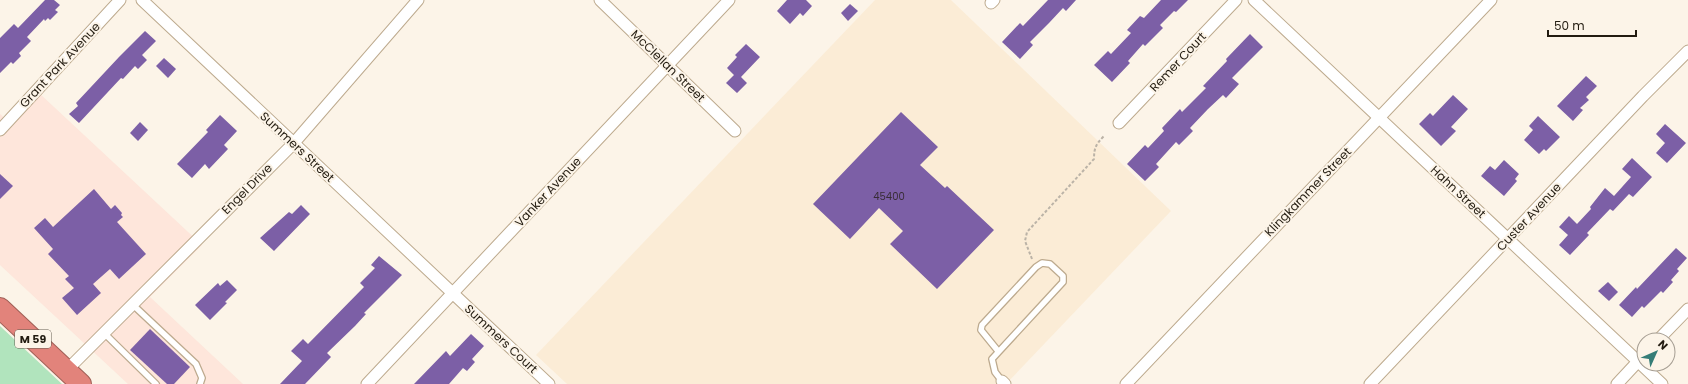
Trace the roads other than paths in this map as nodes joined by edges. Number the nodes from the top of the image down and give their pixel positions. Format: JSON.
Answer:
{"nodes":[{"id":1,"x":120,"y":0,"type":"edge"},
{"id":2,"x":142,"y":0,"type":"edge"},
{"id":3,"x":418,"y":0,"type":"edge"},
{"id":4,"x":600,"y":0,"type":"edge"},
{"id":5,"x":729,"y":0,"type":"edge"},
{"id":6,"x":1236,"y":0,"type":"edge"},
{"id":7,"x":1254,"y":0,"type":"edge"},
{"id":8,"x":1491,"y":0,"type":"edge"},
{"id":9,"x":1688,"y":51,"type":"edge"},
{"id":10,"x":667,"y":65,"type":"junction"},
{"id":11,"x":1378,"y":118,"type":"junction"},
{"id":12,"x":1119,"y":123,"type":"dead end"},
{"id":13,"x":0,"y":130,"type":"edge"},
{"id":14,"x":735,"y":131,"type":"dead end"},
{"id":15,"x":293,"y":144,"type":"junction"},
{"id":16,"x":1508,"y":239,"type":"junction"},
{"id":17,"x":453,"y":294,"type":"junction"},
{"id":18,"x":132,"y":304,"type":"junction"},
{"id":19,"x":0,"y":308,"type":"edge"},
{"id":20,"x":1688,"y":309,"type":"edge"},
{"id":21,"x":1666,"y":332,"type":"edge"},
{"id":22,"x":104,"y":333,"type":"junction"},
{"id":23,"x":998,"y":351,"type":"junction"},
{"id":24,"x":1636,"y":354,"type":"edge"},
{"id":25,"x":1636,"y":363,"type":"edge"},
{"id":26,"x":67,"y":370,"type":"junction"},
{"id":27,"x":1652,"y":372,"type":"edge"},
{"id":28,"x":1003,"y":382,"type":"edge"},
{"id":29,"x":82,"y":384,"type":"edge"},
{"id":30,"x":156,"y":384,"type":"edge"},
{"id":31,"x":200,"y":384,"type":"edge"},
{"id":32,"x":367,"y":384,"type":"edge"},
{"id":33,"x":549,"y":384,"type":"edge"},
{"id":34,"x":1126,"y":384,"type":"edge"},
{"id":35,"x":1370,"y":384,"type":"edge"},
{"id":36,"x":1617,"y":384,"type":"edge"},
{"id":37,"x":1662,"y":384,"type":"edge"}],
"edges":[{"from":1,"to":13,"type":"street","name":"Grant Park Avenue"},
{"from":2,"to":15,"type":"street","name":"Summers Street"},
{"from":3,"to":15,"type":"street","name":"Engel Drive"},
{"from":4,"to":10,"type":"street","name":"McClellan Street"},
{"from":5,"to":10,"type":"street","name":"Vanker Avenue"},
{"from":6,"to":12,"type":"street","name":"Remer Court"},
{"from":7,"to":11,"type":"street","name":"Hahn Street"},
{"from":8,"to":11,"type":"street","name":"Klingkammer Street"},
{"from":9,"to":16,"type":"street","name":"Custer Avenue"},
{"from":10,"to":14,"type":"street","name":"McClellan Street"},
{"from":10,"to":17,"type":"street","name":"Vanker Avenue"},
{"from":11,"to":16,"type":"street","name":"Hahn Street"},
{"from":11,"to":34,"type":"street","name":"Klingkammer Street"},
{"from":15,"to":17,"type":"street","name":"Summers Street"},
{"from":15,"to":18,"type":"street","name":"Engel Drive"},
{"from":16,"to":24,"type":"street","name":"Hahn Street"},
{"from":16,"to":35,"type":"street","name":"Custer Avenue"},
{"from":17,"to":32,"type":"street","name":"Vanker Avenue"},
{"from":17,"to":33,"type":"street","name":"Summers Court"},
{"from":18,"to":22,"type":"street","name":"Engel Drive"},
{"from":18,"to":31,"type":"lane"},
{"from":19,"to":26,"type":"highway","number":"M 59"},
{"from":20,"to":21,"type":"street"},
{"from":22,"to":26,"type":"street","name":"Engel Drive"},
{"from":22,"to":30,"type":"lane"},
{"from":23,"to":23,"type":"lane"},
{"from":23,"to":28,"type":"lane"},
{"from":25,"to":36,"type":"street"},
{"from":26,"to":29,"type":"highway","number":"M 59"},
{"from":27,"to":37,"type":"street","name":"Hahn Street"}]}
